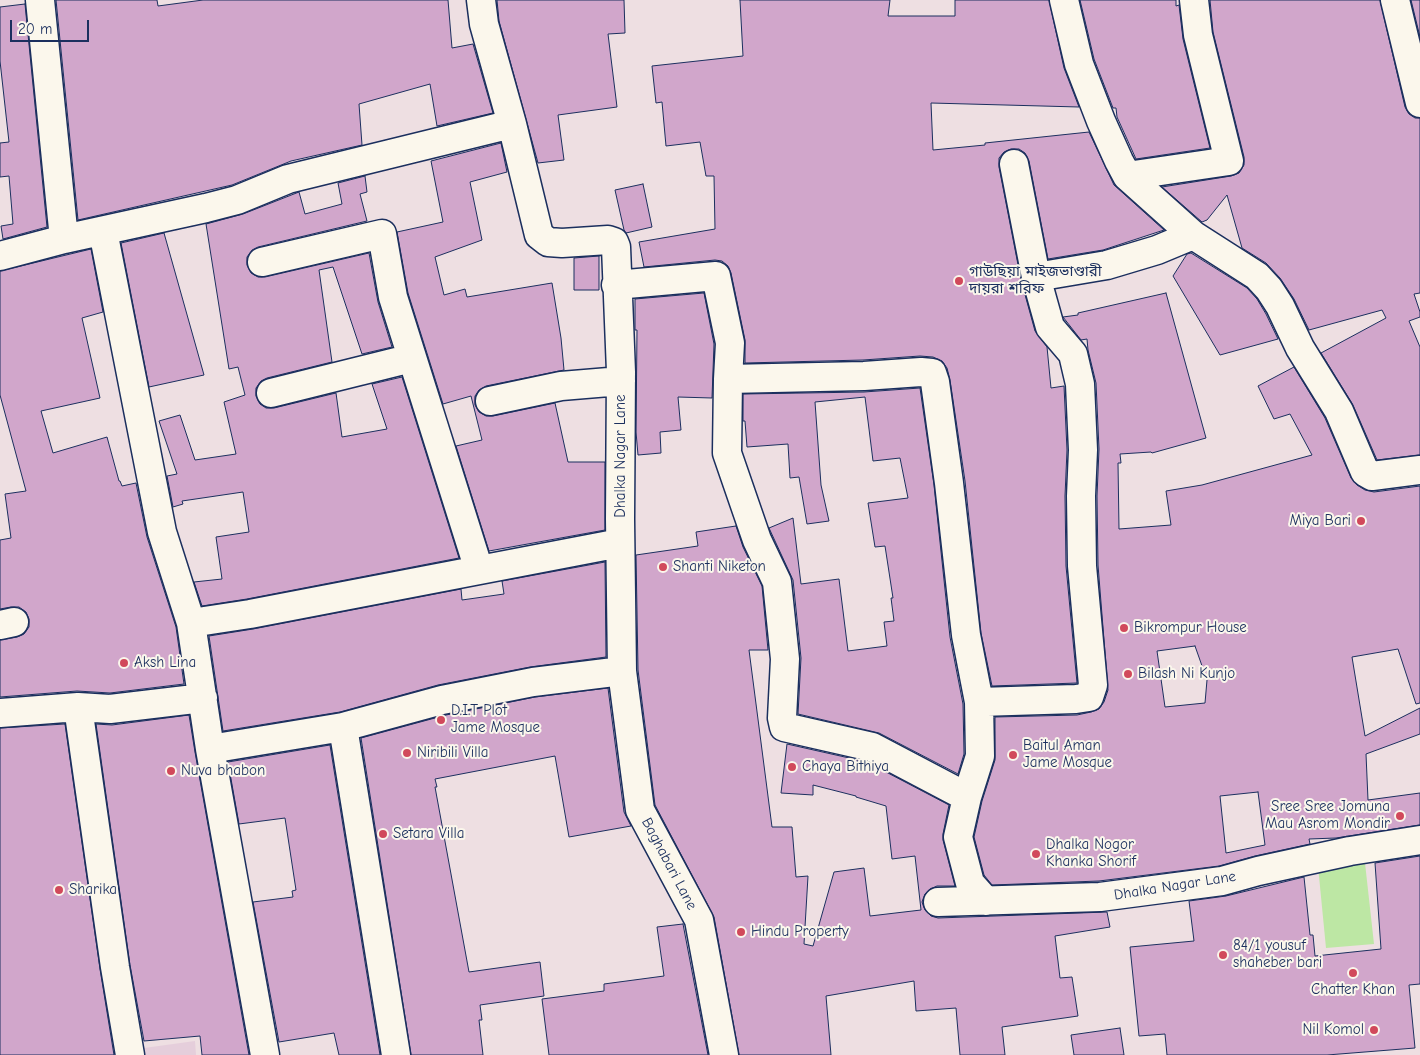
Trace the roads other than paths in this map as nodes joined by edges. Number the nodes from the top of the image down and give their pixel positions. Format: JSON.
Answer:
{"nodes":[{"id":1,"x":40,"y":0,"type":"edge"},
{"id":2,"x":481,"y":0,"type":"edge"},
{"id":3,"x":1064,"y":0,"type":"edge"},
{"id":4,"x":1194,"y":0,"type":"edge"},
{"id":5,"x":1396,"y":0,"type":"edge"},
{"id":6,"x":1420,"y":103,"type":"edge"},
{"id":7,"x":512,"y":124,"type":"junction"},
{"id":8,"x":1014,"y":164,"type":"dead end"},
{"id":9,"x":1127,"y":176,"type":"junction"},
{"id":10,"x":103,"y":231,"type":"junction"},
{"id":11,"x":1192,"y":234,"type":"junction"},
{"id":12,"x":64,"y":239,"type":"junction"},
{"id":13,"x":0,"y":256,"type":"edge"},
{"id":14,"x":262,"y":262,"type":"dead end"},
{"id":15,"x":1036,"y":277,"type":"junction"},
{"id":16,"x":616,"y":285,"type":"junction"},
{"id":17,"x":412,"y":358,"type":"junction"},
{"id":18,"x":728,"y":379,"type":"junction"},
{"id":19,"x":621,"y":381,"type":"junction"},
{"id":20,"x":271,"y":393,"type":"dead end"},
{"id":21,"x":490,"y":401,"type":"dead end"},
{"id":22,"x":1420,"y":470,"type":"edge"},
{"id":23,"x":620,"y":543,"type":"junction"},
{"id":24,"x":479,"y":570,"type":"junction"},
{"id":25,"x":191,"y":623,"type":"junction"},
{"id":26,"x":622,"y":671,"type":"junction"},
{"id":27,"x":203,"y":698,"type":"junction"},
{"id":28,"x":979,"y":702,"type":"junction"},
{"id":29,"x":78,"y":707,"type":"junction"},
{"id":30,"x":0,"y":713,"type":"edge"},
{"id":31,"x":343,"y":727,"type":"junction"},
{"id":32,"x":210,"y":749,"type":"junction"},
{"id":33,"x":967,"y":797,"type":"junction"},
{"id":34,"x":1420,"y":840,"type":"edge"},
{"id":35,"x":986,"y":901,"type":"junction"},
{"id":36,"x":938,"y":902,"type":"dead end"},
{"id":37,"x":130,"y":1055,"type":"edge"},
{"id":38,"x":265,"y":1055,"type":"edge"},
{"id":39,"x":396,"y":1055,"type":"edge"},
{"id":40,"x":724,"y":1055,"type":"edge"}],
"edges":[{"from":1,"to":12,"type":"street"},
{"from":2,"to":7,"type":"street"},
{"from":3,"to":9,"type":"street"},
{"from":4,"to":9,"type":"street"},
{"from":5,"to":6,"type":"street"},
{"from":7,"to":10,"type":"street"},
{"from":7,"to":16,"type":"street","name":"Dhalka Nagar Lane"},
{"from":8,"to":15,"type":"street"},
{"from":9,"to":11,"type":"street"},
{"from":10,"to":12,"type":"street"},
{"from":10,"to":25,"type":"street"},
{"from":11,"to":15,"type":"street"},
{"from":11,"to":22,"type":"street"},
{"from":12,"to":13,"type":"street"},
{"from":14,"to":17,"type":"street"},
{"from":15,"to":28,"type":"street"},
{"from":16,"to":18,"type":"street"},
{"from":16,"to":19,"type":"street","name":"Dhalka Nagar Lane"},
{"from":17,"to":20,"type":"street"},
{"from":17,"to":24,"type":"street"},
{"from":18,"to":28,"type":"street"},
{"from":18,"to":33,"type":"street"},
{"from":19,"to":21,"type":"street"},
{"from":19,"to":23,"type":"street","name":"Dhalka Nagar Lane"},
{"from":23,"to":24,"type":"street"},
{"from":23,"to":26,"type":"street","name":"Dhalka Nagar Lane"},
{"from":24,"to":25,"type":"street"},
{"from":25,"to":27,"type":"street"},
{"from":26,"to":31,"type":"street"},
{"from":26,"to":40,"type":"street","name":"Baghabari Lane"},
{"from":27,"to":29,"type":"street"},
{"from":27,"to":32,"type":"street"},
{"from":28,"to":33,"type":"street"},
{"from":29,"to":30,"type":"street"},
{"from":29,"to":37,"type":"street"},
{"from":31,"to":32,"type":"street"},
{"from":31,"to":39,"type":"street"},
{"from":32,"to":38,"type":"street"},
{"from":33,"to":35,"type":"street"},
{"from":34,"to":35,"type":"street","name":"Dhalka Nagar Lane"},
{"from":35,"to":36,"type":"street","name":"Dhalka Nagar Lane"}]}
